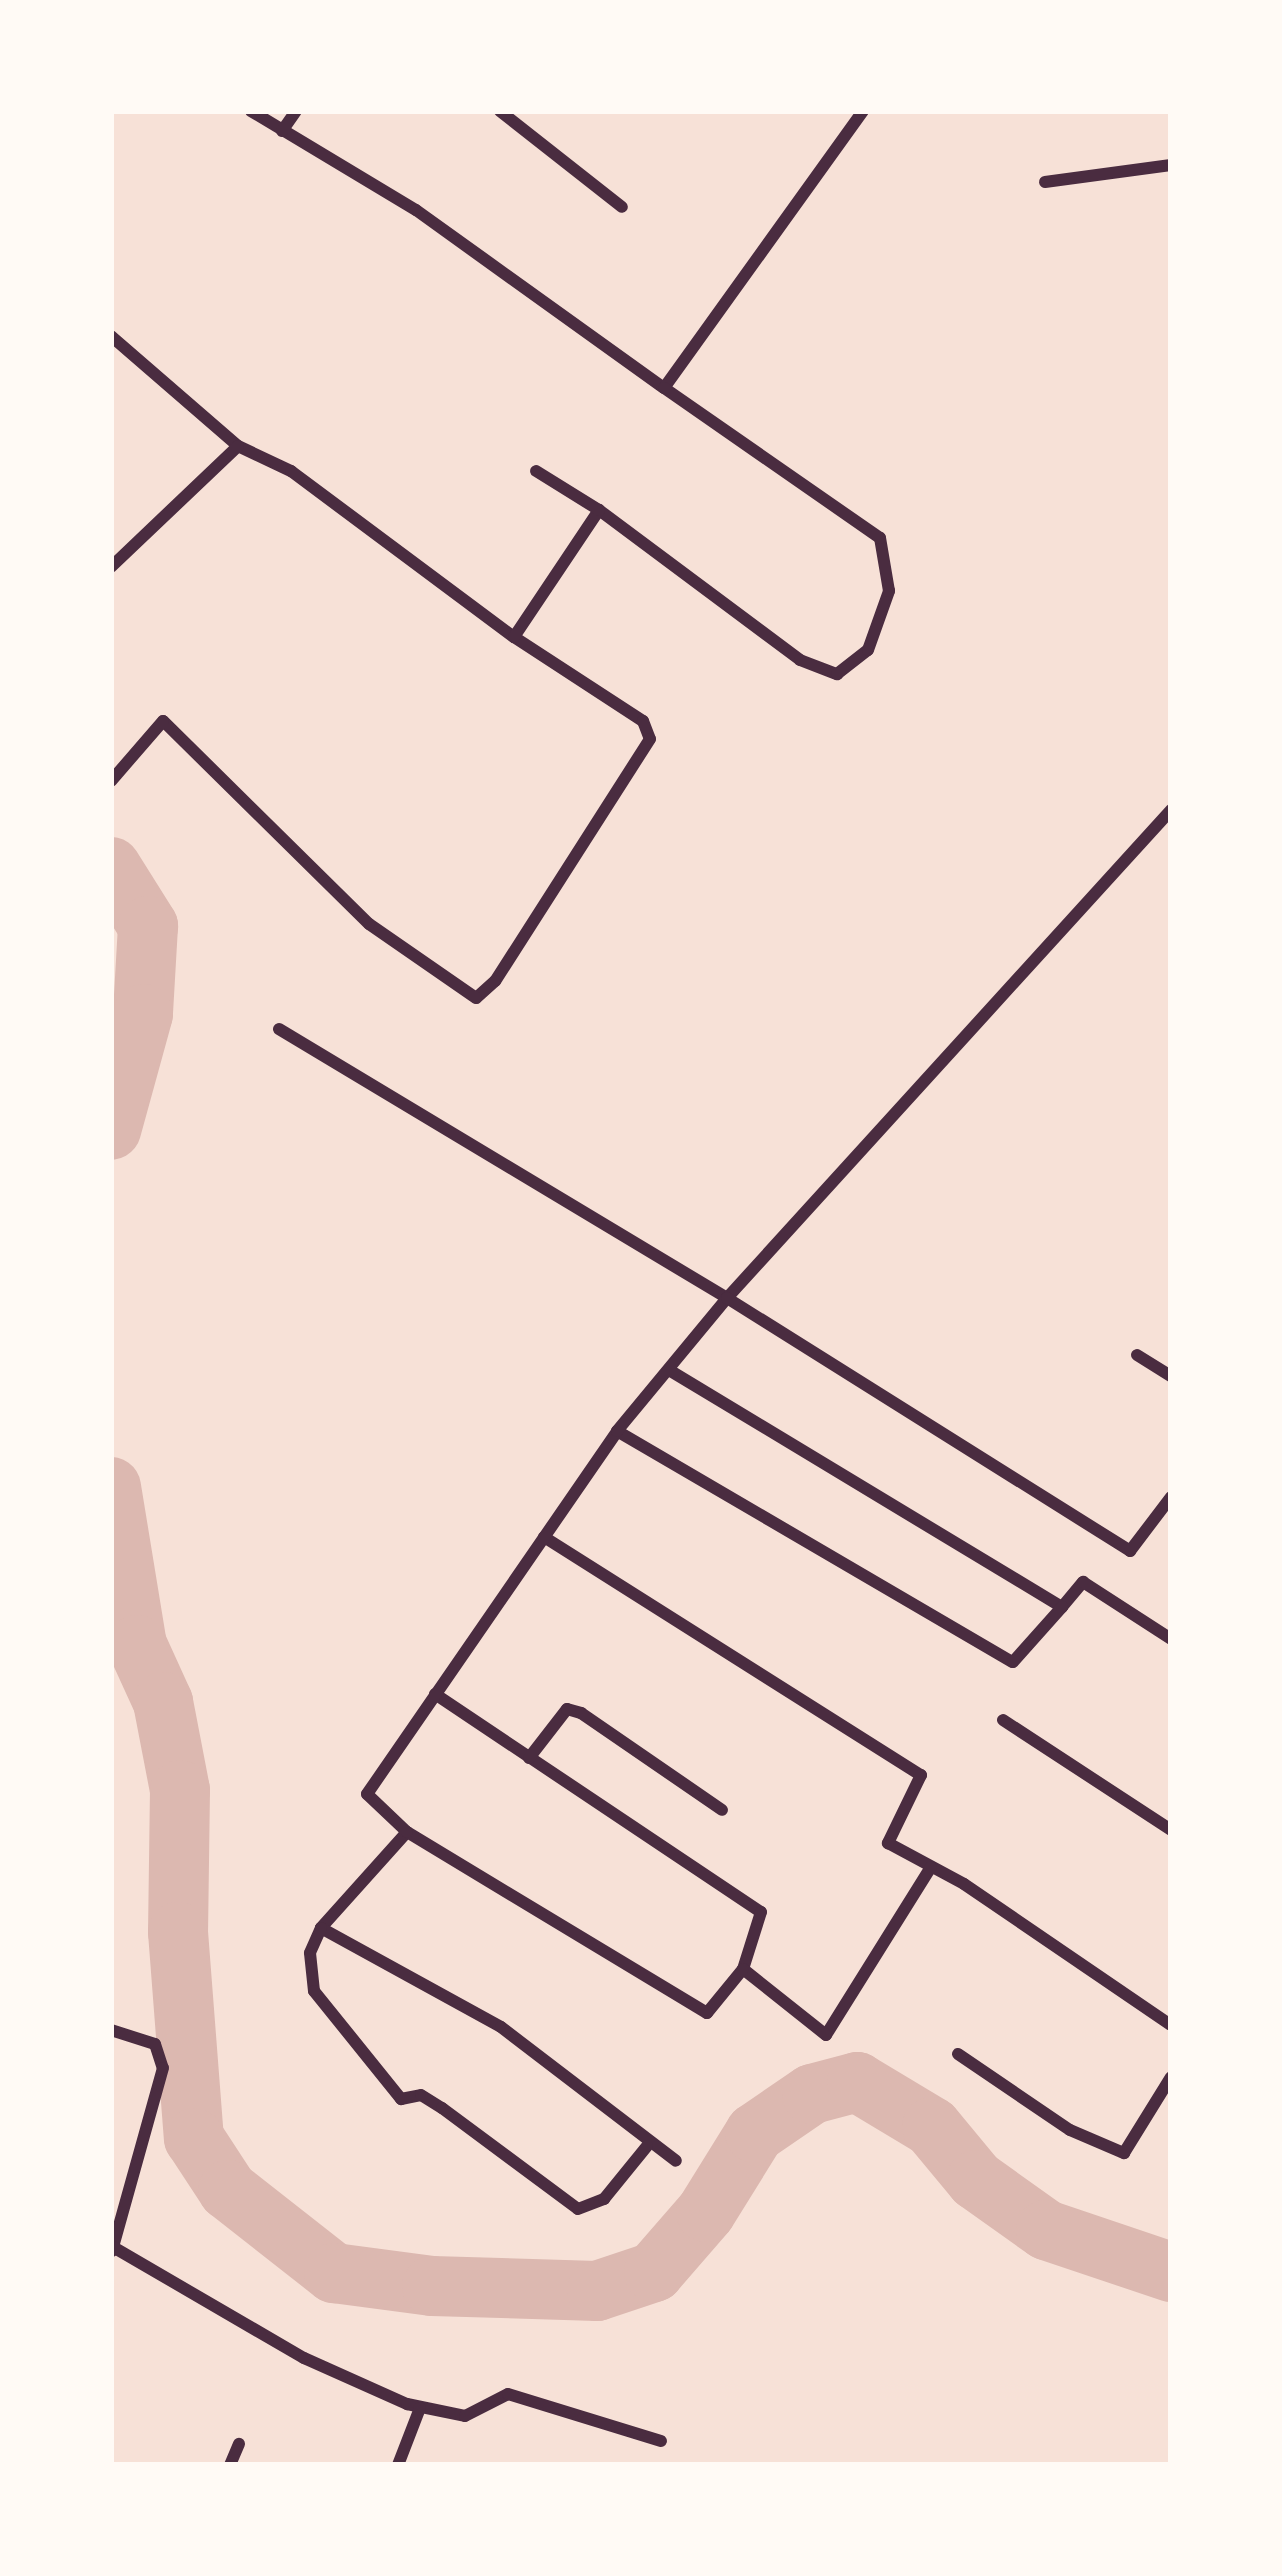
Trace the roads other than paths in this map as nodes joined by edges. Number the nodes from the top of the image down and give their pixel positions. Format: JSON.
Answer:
{"nodes":[{"id":1,"x":251,"y":111,"type":"edge"},
{"id":2,"x":296,"y":111,"type":"edge"},
{"id":3,"x":500,"y":111,"type":"edge"},
{"id":4,"x":863,"y":111,"type":"edge"},
{"id":5,"x":282,"y":130,"type":"junction"},
{"id":6,"x":1171,"y":165,"type":"edge"},
{"id":7,"x":1045,"y":182,"type":"dead end"},
{"id":8,"x":622,"y":206,"type":"dead end"},
{"id":9,"x":111,"y":336,"type":"edge"},
{"id":10,"x":664,"y":388,"type":"junction"},
{"id":11,"x":238,"y":446,"type":"junction"},
{"id":12,"x":536,"y":471,"type":"dead end"},
{"id":13,"x":599,"y":510,"type":"junction"},
{"id":14,"x":111,"y":567,"type":"edge"},
{"id":15,"x":514,"y":637,"type":"junction"},
{"id":16,"x":111,"y":781,"type":"edge"},
{"id":17,"x":1171,"y":810,"type":"edge"},
{"id":18,"x":279,"y":1029,"type":"dead end"},
{"id":19,"x":727,"y":1298,"type":"junction"},
{"id":20,"x":1137,"y":1355,"type":"dead end"},
{"id":21,"x":669,"y":1370,"type":"junction"},
{"id":22,"x":1171,"y":1376,"type":"edge"},
{"id":23,"x":616,"y":1430,"type":"junction"},
{"id":24,"x":1171,"y":1497,"type":"edge"},
{"id":25,"x":544,"y":1537,"type":"junction"},
{"id":26,"x":1062,"y":1607,"type":"junction"},
{"id":27,"x":1171,"y":1639,"type":"edge"},
{"id":28,"x":435,"y":1694,"type":"junction"},
{"id":29,"x":1003,"y":1720,"type":"dead end"},
{"id":30,"x":529,"y":1758,"type":"junction"},
{"id":31,"x":722,"y":1810,"type":"dead end"},
{"id":32,"x":1171,"y":1830,"type":"edge"},
{"id":33,"x":407,"y":1832,"type":"junction"},
{"id":34,"x":932,"y":1867,"type":"junction"},
{"id":35,"x":322,"y":1928,"type":"junction"},
{"id":36,"x":743,"y":1969,"type":"junction"},
{"id":37,"x":1171,"y":2025,"type":"edge"},
{"id":38,"x":111,"y":2030,"type":"edge"},
{"id":39,"x":958,"y":2054,"type":"dead end"},
{"id":40,"x":1171,"y":2077,"type":"edge"},
{"id":41,"x":647,"y":2146,"type":"junction"},
{"id":42,"x":676,"y":2161,"type":"dead end"},
{"id":43,"x":112,"y":2250,"type":"edge"},
{"id":44,"x":421,"y":2408,"type":"junction"},
{"id":45,"x":662,"y":2441,"type":"dead end"},
{"id":46,"x":239,"y":2444,"type":"dead end"},
{"id":47,"x":230,"y":2465,"type":"edge"},
{"id":48,"x":398,"y":2465,"type":"edge"}],
"edges":[{"from":1,"to":5,"type":"street"},
{"from":2,"to":5,"type":"street"},
{"from":3,"to":8,"type":"street"},
{"from":4,"to":10,"type":"street"},
{"from":5,"to":10,"type":"street"},
{"from":6,"to":7,"type":"street"},
{"from":9,"to":11,"type":"street"},
{"from":10,"to":13,"type":"street"},
{"from":11,"to":14,"type":"street"},
{"from":11,"to":15,"type":"street"},
{"from":12,"to":13,"type":"street"},
{"from":13,"to":15,"type":"street"},
{"from":15,"to":16,"type":"street"},
{"from":17,"to":19,"type":"street"},
{"from":18,"to":19,"type":"street"},
{"from":19,"to":21,"type":"street"},
{"from":19,"to":24,"type":"street"},
{"from":20,"to":22,"type":"street"},
{"from":21,"to":23,"type":"street"},
{"from":21,"to":26,"type":"street"},
{"from":23,"to":25,"type":"street"},
{"from":23,"to":26,"type":"street"},
{"from":25,"to":28,"type":"street"},
{"from":25,"to":34,"type":"street"},
{"from":26,"to":27,"type":"street"},
{"from":28,"to":30,"type":"street"},
{"from":28,"to":33,"type":"street"},
{"from":29,"to":32,"type":"street"},
{"from":30,"to":31,"type":"street"},
{"from":30,"to":36,"type":"street"},
{"from":33,"to":35,"type":"street"},
{"from":33,"to":36,"type":"street"},
{"from":34,"to":36,"type":"street"},
{"from":34,"to":37,"type":"street"},
{"from":35,"to":41,"type":"street"},
{"from":35,"to":41,"type":"street"},
{"from":38,"to":43,"type":"street"},
{"from":39,"to":40,"type":"street"},
{"from":41,"to":42,"type":"street"},
{"from":43,"to":44,"type":"street"},
{"from":44,"to":45,"type":"street"},
{"from":44,"to":48,"type":"street"},
{"from":46,"to":47,"type":"street"}]}
